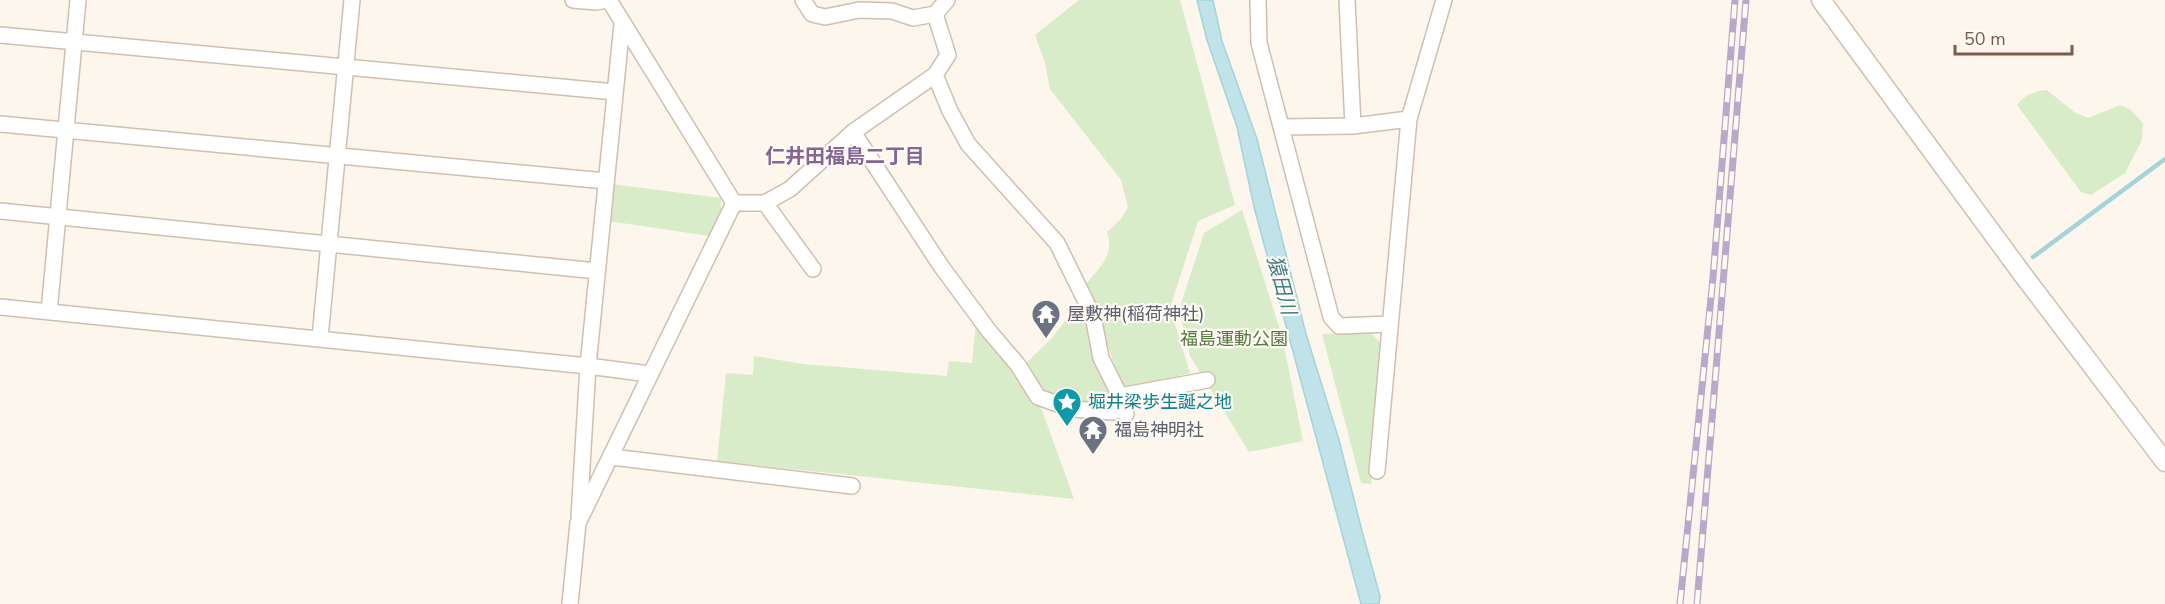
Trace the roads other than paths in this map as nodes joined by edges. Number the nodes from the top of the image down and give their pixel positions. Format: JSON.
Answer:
{"nodes":[{"id":1,"x":78,"y":0,"type":"edge"},
{"id":2,"x":352,"y":0,"type":"edge"},
{"id":3,"x":573,"y":0,"type":"edge"},
{"id":4,"x":608,"y":0,"type":"edge"},
{"id":5,"x":803,"y":0,"type":"edge"},
{"id":6,"x":947,"y":0,"type":"edge"},
{"id":7,"x":1258,"y":0,"type":"edge"},
{"id":8,"x":1347,"y":0,"type":"edge"},
{"id":9,"x":1444,"y":0,"type":"edge"},
{"id":10,"x":1821,"y":0,"type":"edge"},
{"id":11,"x":935,"y":14,"type":"junction"},
{"id":12,"x":622,"y":24,"type":"junction"},
{"id":13,"x":0,"y":35,"type":"edge"},
{"id":14,"x":74,"y":42,"type":"junction"},
{"id":15,"x":345,"y":67,"type":"junction"},
{"id":16,"x":935,"y":75,"type":"junction"},
{"id":17,"x":615,"y":92,"type":"junction"},
{"id":18,"x":1409,"y":119,"type":"junction"},
{"id":19,"x":0,"y":124,"type":"edge"},
{"id":20,"x":1353,"y":126,"type":"junction"},
{"id":21,"x":1281,"y":128,"type":"junction"},
{"id":22,"x":66,"y":130,"type":"junction"},
{"id":23,"x":853,"y":132,"type":"junction"},
{"id":24,"x":337,"y":154,"type":"junction"},
{"id":25,"x":606,"y":181,"type":"junction"},
{"id":26,"x":734,"y":203,"type":"junction"},
{"id":27,"x":765,"y":203,"type":"junction"},
{"id":28,"x":0,"y":211,"type":"edge"},
{"id":29,"x":58,"y":217,"type":"junction"},
{"id":30,"x":329,"y":243,"type":"junction"},
{"id":31,"x":813,"y":269,"type":"dead end"},
{"id":32,"x":597,"y":271,"type":"junction"},
{"id":33,"x":0,"y":307,"type":"edge"},
{"id":34,"x":49,"y":312,"type":"junction"},
{"id":35,"x":1390,"y":324,"type":"junction"},
{"id":36,"x":320,"y":338,"type":"junction"},
{"id":37,"x":588,"y":366,"type":"junction"},
{"id":38,"x":650,"y":374,"type":"junction"},
{"id":39,"x":1207,"y":380,"type":"dead end"},
{"id":40,"x":1123,"y":406,"type":"junction"},
{"id":41,"x":612,"y":457,"type":"junction"},
{"id":42,"x":2165,"y":462,"type":"edge"},
{"id":43,"x":1377,"y":471,"type":"dead end"},
{"id":44,"x":852,"y":486,"type":"dead end"},
{"id":45,"x":578,"y":523,"type":"junction"},
{"id":46,"x":570,"y":604,"type":"edge"}],
"edges":[{"from":1,"to":14,"type":"street"},
{"from":2,"to":15,"type":"street"},
{"from":3,"to":4,"type":"street"},
{"from":4,"to":12,"type":"street"},
{"from":5,"to":11,"type":"street"},
{"from":6,"to":11,"type":"street"},
{"from":7,"to":21,"type":"street"},
{"from":8,"to":20,"type":"street"},
{"from":9,"to":18,"type":"street"},
{"from":10,"to":42,"type":"street"},
{"from":11,"to":16,"type":"street"},
{"from":12,"to":17,"type":"street"},
{"from":12,"to":26,"type":"street"},
{"from":13,"to":14,"type":"street"},
{"from":14,"to":15,"type":"street"},
{"from":14,"to":22,"type":"street"},
{"from":15,"to":17,"type":"street"},
{"from":15,"to":24,"type":"street"},
{"from":16,"to":23,"type":"street"},
{"from":16,"to":40,"type":"street"},
{"from":17,"to":25,"type":"street"},
{"from":18,"to":20,"type":"street"},
{"from":18,"to":35,"type":"street"},
{"from":19,"to":22,"type":"street"},
{"from":20,"to":21,"type":"street"},
{"from":21,"to":35,"type":"street"},
{"from":22,"to":24,"type":"street"},
{"from":22,"to":29,"type":"street"},
{"from":23,"to":27,"type":"street"},
{"from":23,"to":40,"type":"street"},
{"from":24,"to":25,"type":"street"},
{"from":24,"to":30,"type":"street"},
{"from":25,"to":32,"type":"street"},
{"from":26,"to":27,"type":"street"},
{"from":26,"to":38,"type":"street"},
{"from":27,"to":31,"type":"street"},
{"from":28,"to":29,"type":"street"},
{"from":29,"to":30,"type":"street"},
{"from":29,"to":34,"type":"street"},
{"from":30,"to":32,"type":"street"},
{"from":30,"to":36,"type":"street"},
{"from":32,"to":37,"type":"street"},
{"from":33,"to":34,"type":"street"},
{"from":34,"to":36,"type":"street"},
{"from":35,"to":43,"type":"street"},
{"from":36,"to":37,"type":"street"},
{"from":37,"to":38,"type":"street"},
{"from":37,"to":45,"type":"street"},
{"from":38,"to":41,"type":"street"},
{"from":39,"to":40,"type":"street"},
{"from":41,"to":44,"type":"street"},
{"from":41,"to":45,"type":"street"},
{"from":45,"to":46,"type":"street"}]}
